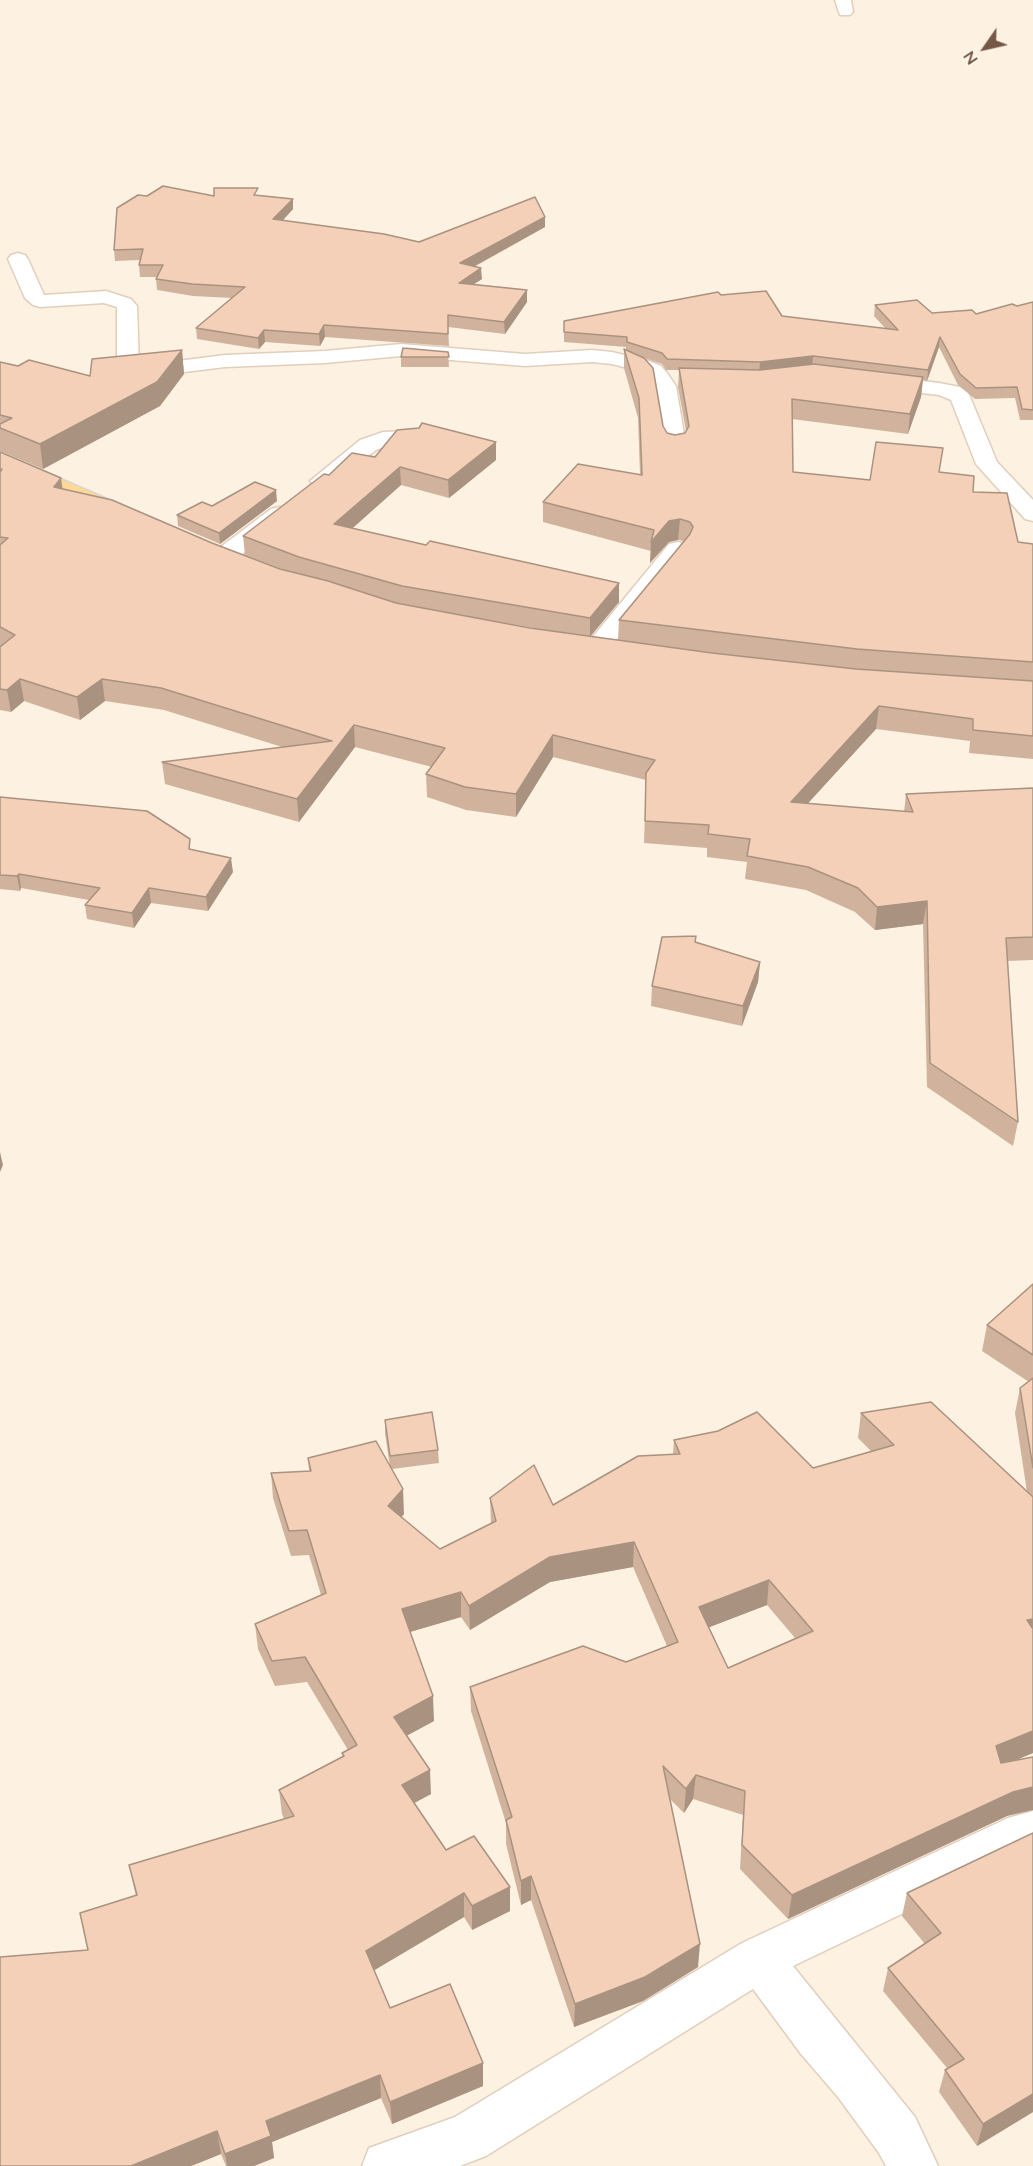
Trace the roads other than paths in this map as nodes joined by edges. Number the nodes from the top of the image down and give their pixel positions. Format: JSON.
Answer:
{"nodes":[{"id":1,"x":18,"y":259,"type":"dead end"},
{"id":2,"x":858,"y":380,"type":"edge"},
{"id":3,"x":411,"y":438,"type":"edge"},
{"id":4,"x":675,"y":446,"type":"edge"},
{"id":5,"x":0,"y":460,"type":"edge"},
{"id":6,"x":1033,"y":514,"type":"edge"},
{"id":7,"x":131,"y":518,"type":"edge"},
{"id":8,"x":678,"y":549,"type":"edge"},
{"id":9,"x":213,"y":553,"type":"joint"},
{"id":10,"x":250,"y":568,"type":"edge"},
{"id":11,"x":597,"y":649,"type":"edge"},
{"id":12,"x":1033,"y":1831,"type":"edge"},
{"id":13,"x":759,"y":1959,"type":"junction"},
{"id":14,"x":387,"y":2166,"type":"edge"},
{"id":15,"x":913,"y":2166,"type":"edge"}],
"edges":[{"from":1,"to":4,"type":"street"},
{"from":2,"to":6,"type":"street"},
{"from":3,"to":9,"type":"street"},
{"from":5,"to":7,"type":"main road"},
{"from":8,"to":11,"type":"street"},
{"from":9,"to":10,"type":"main road"},
{"from":12,"to":13,"type":"street"},
{"from":13,"to":14,"type":"street"},
{"from":13,"to":15,"type":"street"}]}
